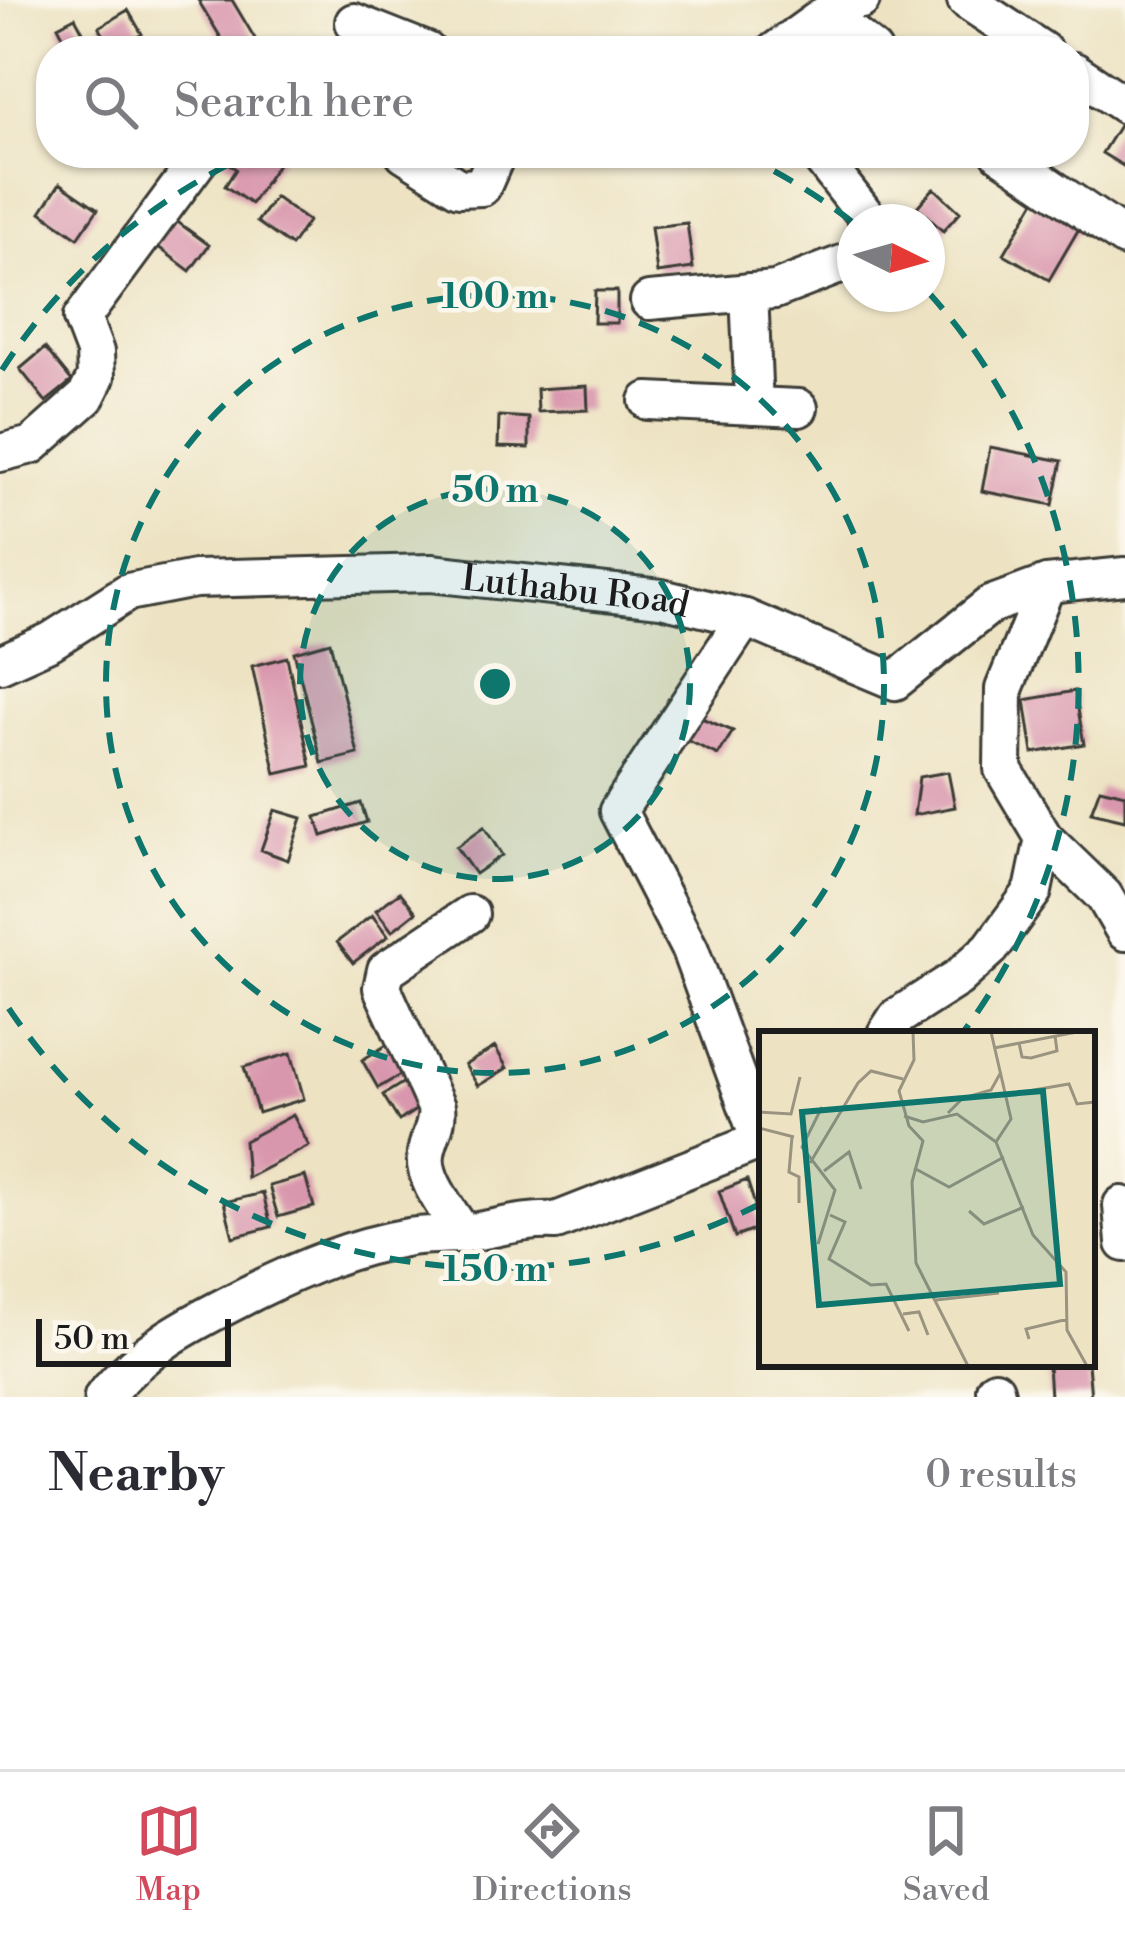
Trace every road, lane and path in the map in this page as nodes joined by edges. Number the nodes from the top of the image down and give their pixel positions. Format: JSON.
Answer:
{"nodes":[{"id":1,"x":966,"y":0,"type":"edge"},
{"id":2,"x":844,"y":8,"type":"edge"},
{"id":3,"x":354,"y":22,"type":"dead end"},
{"id":4,"x":389,"y":36,"type":"edge"},
{"id":5,"x":799,"y":36,"type":"edge"},
{"id":6,"x":863,"y":36,"type":"edge"},
{"id":7,"x":1020,"y":36,"type":"edge"},
{"id":8,"x":1089,"y":81,"type":"edge"},
{"id":9,"x":1125,"y":105,"type":"edge"},
{"id":10,"x":193,"y":168,"type":"edge"},
{"id":11,"x":428,"y":168,"type":"edge"},
{"id":12,"x":491,"y":168,"type":"edge"},
{"id":13,"x":829,"y":168,"type":"edge"},
{"id":14,"x":1022,"y":168,"type":"edge"},
{"id":15,"x":857,"y":204,"type":"edge"},
{"id":16,"x":1125,"y":238,"type":"edge"},
{"id":17,"x":837,"y":266,"type":"edge"},
{"id":18,"x":749,"y":292,"type":"junction"},
{"id":19,"x":649,"y":301,"type":"dead end"},
{"id":20,"x":648,"y":400,"type":"dead end"},
{"id":21,"x":754,"y":406,"type":"junction"},
{"id":22,"x":799,"y":408,"type":"dead end"},
{"id":23,"x":0,"y":453,"type":"edge"},
{"id":24,"x":1125,"y":576,"type":"edge"},
{"id":25,"x":1047,"y":584,"type":"junction"},
{"id":26,"x":746,"y":618,"type":"junction"},
{"id":27,"x":0,"y":664,"type":"edge"},
{"id":28,"x":1044,"y":838,"type":"junction"},
{"id":29,"x":470,"y":914,"type":"dead end"},
{"id":30,"x":1125,"y":932,"type":"edge"},
{"id":31,"x":888,"y":1031,"type":"edge"},
{"id":32,"x":759,"y":1136,"type":"edge"},
{"id":33,"x":759,"y":1142,"type":"edge"},
{"id":34,"x":1113,"y":1204,"type":"edge"},
{"id":35,"x":463,"y":1234,"type":"junction"},
{"id":36,"x":1125,"y":1243,"type":"edge"},
{"id":37,"x":103,"y":1397,"type":"edge"}],
"edges":[{"from":1,"to":7,"type":"street"},
{"from":2,"to":5,"type":"street"},
{"from":2,"to":6,"type":"street"},
{"from":3,"to":4,"type":"street"},
{"from":8,"to":9,"type":"street"},
{"from":10,"to":23,"type":"street"},
{"from":11,"to":12,"type":"street"},
{"from":13,"to":15,"type":"street"},
{"from":14,"to":16,"type":"street"},
{"from":17,"to":18,"type":"street"},
{"from":18,"to":19,"type":"street"},
{"from":18,"to":21,"type":"street"},
{"from":20,"to":21,"type":"street"},
{"from":21,"to":22,"type":"street"},
{"from":24,"to":25,"type":"street","name":"Luthabu Road"},
{"from":25,"to":26,"type":"street","name":"Luthabu Road"},
{"from":25,"to":28,"type":"street"},
{"from":26,"to":27,"type":"street","name":"Luthabu Road"},
{"from":26,"to":32,"type":"street"},
{"from":28,"to":30,"type":"street"},
{"from":28,"to":31,"type":"street"},
{"from":29,"to":35,"type":"street"},
{"from":33,"to":35,"type":"street"},
{"from":34,"to":36,"type":"street"},
{"from":35,"to":37,"type":"street"}]}
